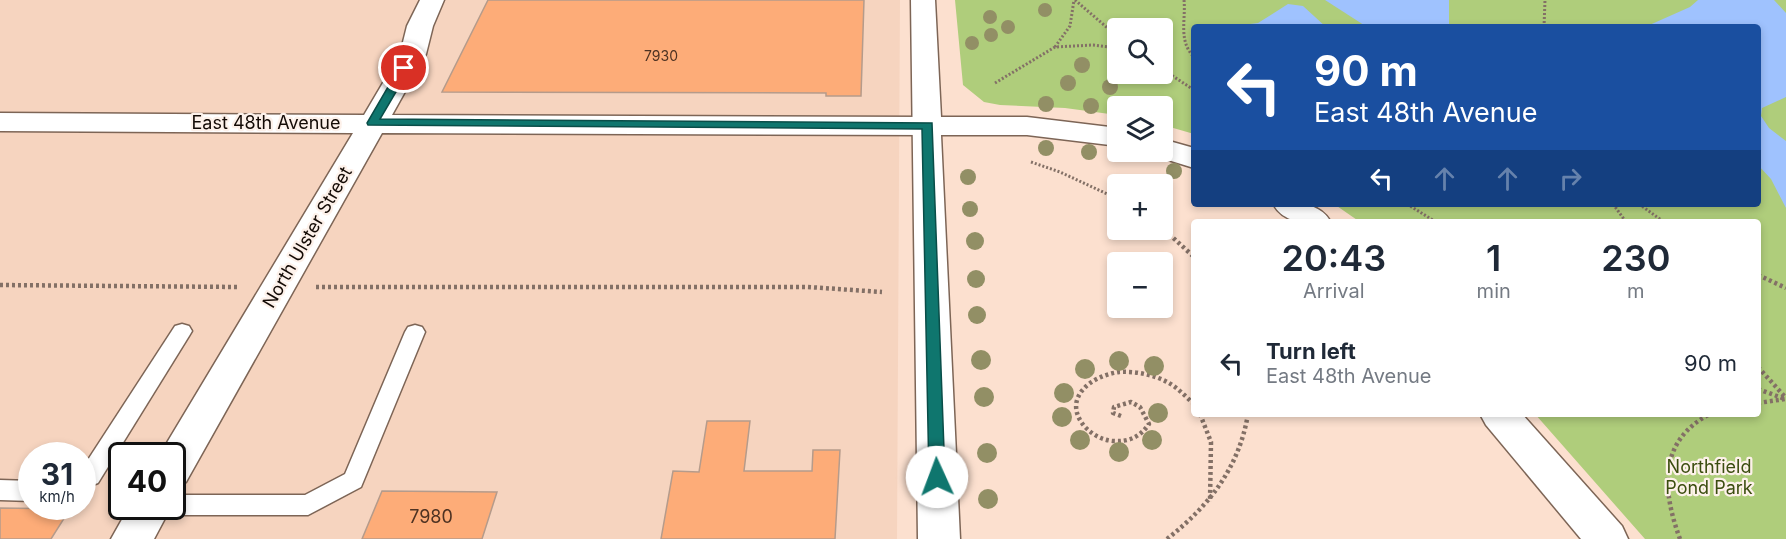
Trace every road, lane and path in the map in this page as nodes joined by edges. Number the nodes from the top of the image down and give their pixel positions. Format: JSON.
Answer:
{"nodes":[{"id":1,"x":432,"y":0,"type":"edge"},
{"id":2,"x":922,"y":0,"type":"edge"},
{"id":3,"x":1074,"y":0,"type":"edge"},
{"id":4,"x":1184,"y":0,"type":"edge"},
{"id":5,"x":1545,"y":0,"type":"edge"},
{"id":6,"x":1544,"y":24,"type":"edge"},
{"id":7,"x":1107,"y":27,"type":"edge"},
{"id":8,"x":1107,"y":47,"type":"edge"},
{"id":9,"x":1055,"y":48,"type":"junction"},
{"id":10,"x":1191,"y":55,"type":"edge"},
{"id":11,"x":1173,"y":76,"type":"edge"},
{"id":12,"x":995,"y":83,"type":"dead end"},
{"id":13,"x":1191,"y":88,"type":"edge"},
{"id":14,"x":0,"y":122,"type":"edge"},
{"id":15,"x":372,"y":123,"type":"junction"},
{"id":16,"x":927,"y":126,"type":"junction"},
{"id":17,"x":1107,"y":136,"type":"edge"},
{"id":18,"x":1173,"y":151,"type":"edge"},
{"id":19,"x":1191,"y":157,"type":"edge"},
{"id":20,"x":1031,"y":162,"type":"dead end"},
{"id":21,"x":1107,"y":194,"type":"edge"},
{"id":22,"x":1292,"y":207,"type":"edge"},
{"id":23,"x":1412,"y":207,"type":"edge"},
{"id":24,"x":1614,"y":207,"type":"edge"},
{"id":25,"x":1643,"y":207,"type":"edge"},
{"id":26,"x":1310,"y":219,"type":"edge"},
{"id":27,"x":1431,"y":219,"type":"edge"},
{"id":28,"x":1624,"y":219,"type":"edge"},
{"id":29,"x":1660,"y":219,"type":"edge"},
{"id":30,"x":1173,"y":237,"type":"edge"},
{"id":31,"x":1191,"y":254,"type":"edge"},
{"id":32,"x":1761,"y":276,"type":"edge"},
{"id":33,"x":0,"y":285,"type":"edge"},
{"id":34,"x":278,"y":287,"type":"junction"},
{"id":35,"x":1786,"y":288,"type":"edge"},
{"id":36,"x":882,"y":291,"type":"dead end"},
{"id":37,"x":182,"y":331,"type":"dead end"},
{"id":38,"x":415,"y":332,"type":"dead end"},
{"id":39,"x":1761,"y":370,"type":"edge"},
{"id":40,"x":1761,"y":390,"type":"edge"},
{"id":41,"x":1786,"y":399,"type":"edge"},
{"id":42,"x":1191,"y":400,"type":"edge"},
{"id":43,"x":1761,"y":403,"type":"edge"},
{"id":44,"x":1121,"y":416,"type":"dead end"},
{"id":45,"x":1201,"y":417,"type":"edge"},
{"id":46,"x":1248,"y":417,"type":"edge"},
{"id":47,"x":1502,"y":417,"type":"edge"},
{"id":48,"x":1696,"y":417,"type":"edge"},
{"id":49,"x":186,"y":446,"type":"edge"},
{"id":50,"x":96,"y":467,"type":"edge"},
{"id":51,"x":0,"y":490,"type":"edge"},
{"id":52,"x":18,"y":491,"type":"edge"},
{"id":53,"x":1210,"y":503,"type":"junction"},
{"id":54,"x":186,"y":505,"type":"edge"},
{"id":55,"x":143,"y":520,"type":"edge"},
{"id":56,"x":132,"y":539,"type":"edge"},
{"id":57,"x":939,"y":539,"type":"edge"},
{"id":58,"x":1167,"y":539,"type":"edge"},
{"id":59,"x":1607,"y":539,"type":"edge"},
{"id":60,"x":1680,"y":539,"type":"edge"}],
"edges":[{"from":1,"to":15,"type":"street","name":"North Ulster Street"},
{"from":2,"to":16,"type":"street"},
{"from":3,"to":7,"type":"path"},
{"from":3,"to":9,"type":"path"},
{"from":4,"to":10,"type":"path"},
{"from":5,"to":6,"type":"path"},
{"from":8,"to":9,"type":"path"},
{"from":9,"to":12,"type":"path"},
{"from":11,"to":13,"type":"path"},
{"from":14,"to":15,"type":"street","name":"East 48th Avenue"},
{"from":15,"to":16,"type":"street","name":"East 48th Avenue"},
{"from":15,"to":34,"type":"street","name":"North Ulster Street"},
{"from":16,"to":17,"type":"street","name":"East 48th Avenue"},
{"from":16,"to":57,"type":"street"},
{"from":18,"to":19,"type":"street"},
{"from":20,"to":21,"type":"path"},
{"from":22,"to":26,"type":"street"},
{"from":23,"to":27,"type":"path"},
{"from":24,"to":28,"type":"path"},
{"from":25,"to":29,"type":"path"},
{"from":30,"to":31,"type":"path"},
{"from":32,"to":35,"type":"path"},
{"from":33,"to":34,"type":"path"},
{"from":34,"to":36,"type":"path"},
{"from":34,"to":49,"type":"street","name":"North Ulster Street"},
{"from":37,"to":50,"type":"lane"},
{"from":38,"to":54,"type":"lane"},
{"from":39,"to":41,"type":"path"},
{"from":40,"to":41,"type":"path"},
{"from":41,"to":43,"type":"path"},
{"from":42,"to":44,"type":"path"},
{"from":45,"to":53,"type":"path"},
{"from":46,"to":53,"type":"path"},
{"from":47,"to":59,"type":"street"},
{"from":48,"to":60,"type":"path"},
{"from":51,"to":52,"type":"lane"},
{"from":53,"to":58,"type":"path"},
{"from":55,"to":56,"type":"street"}]}
